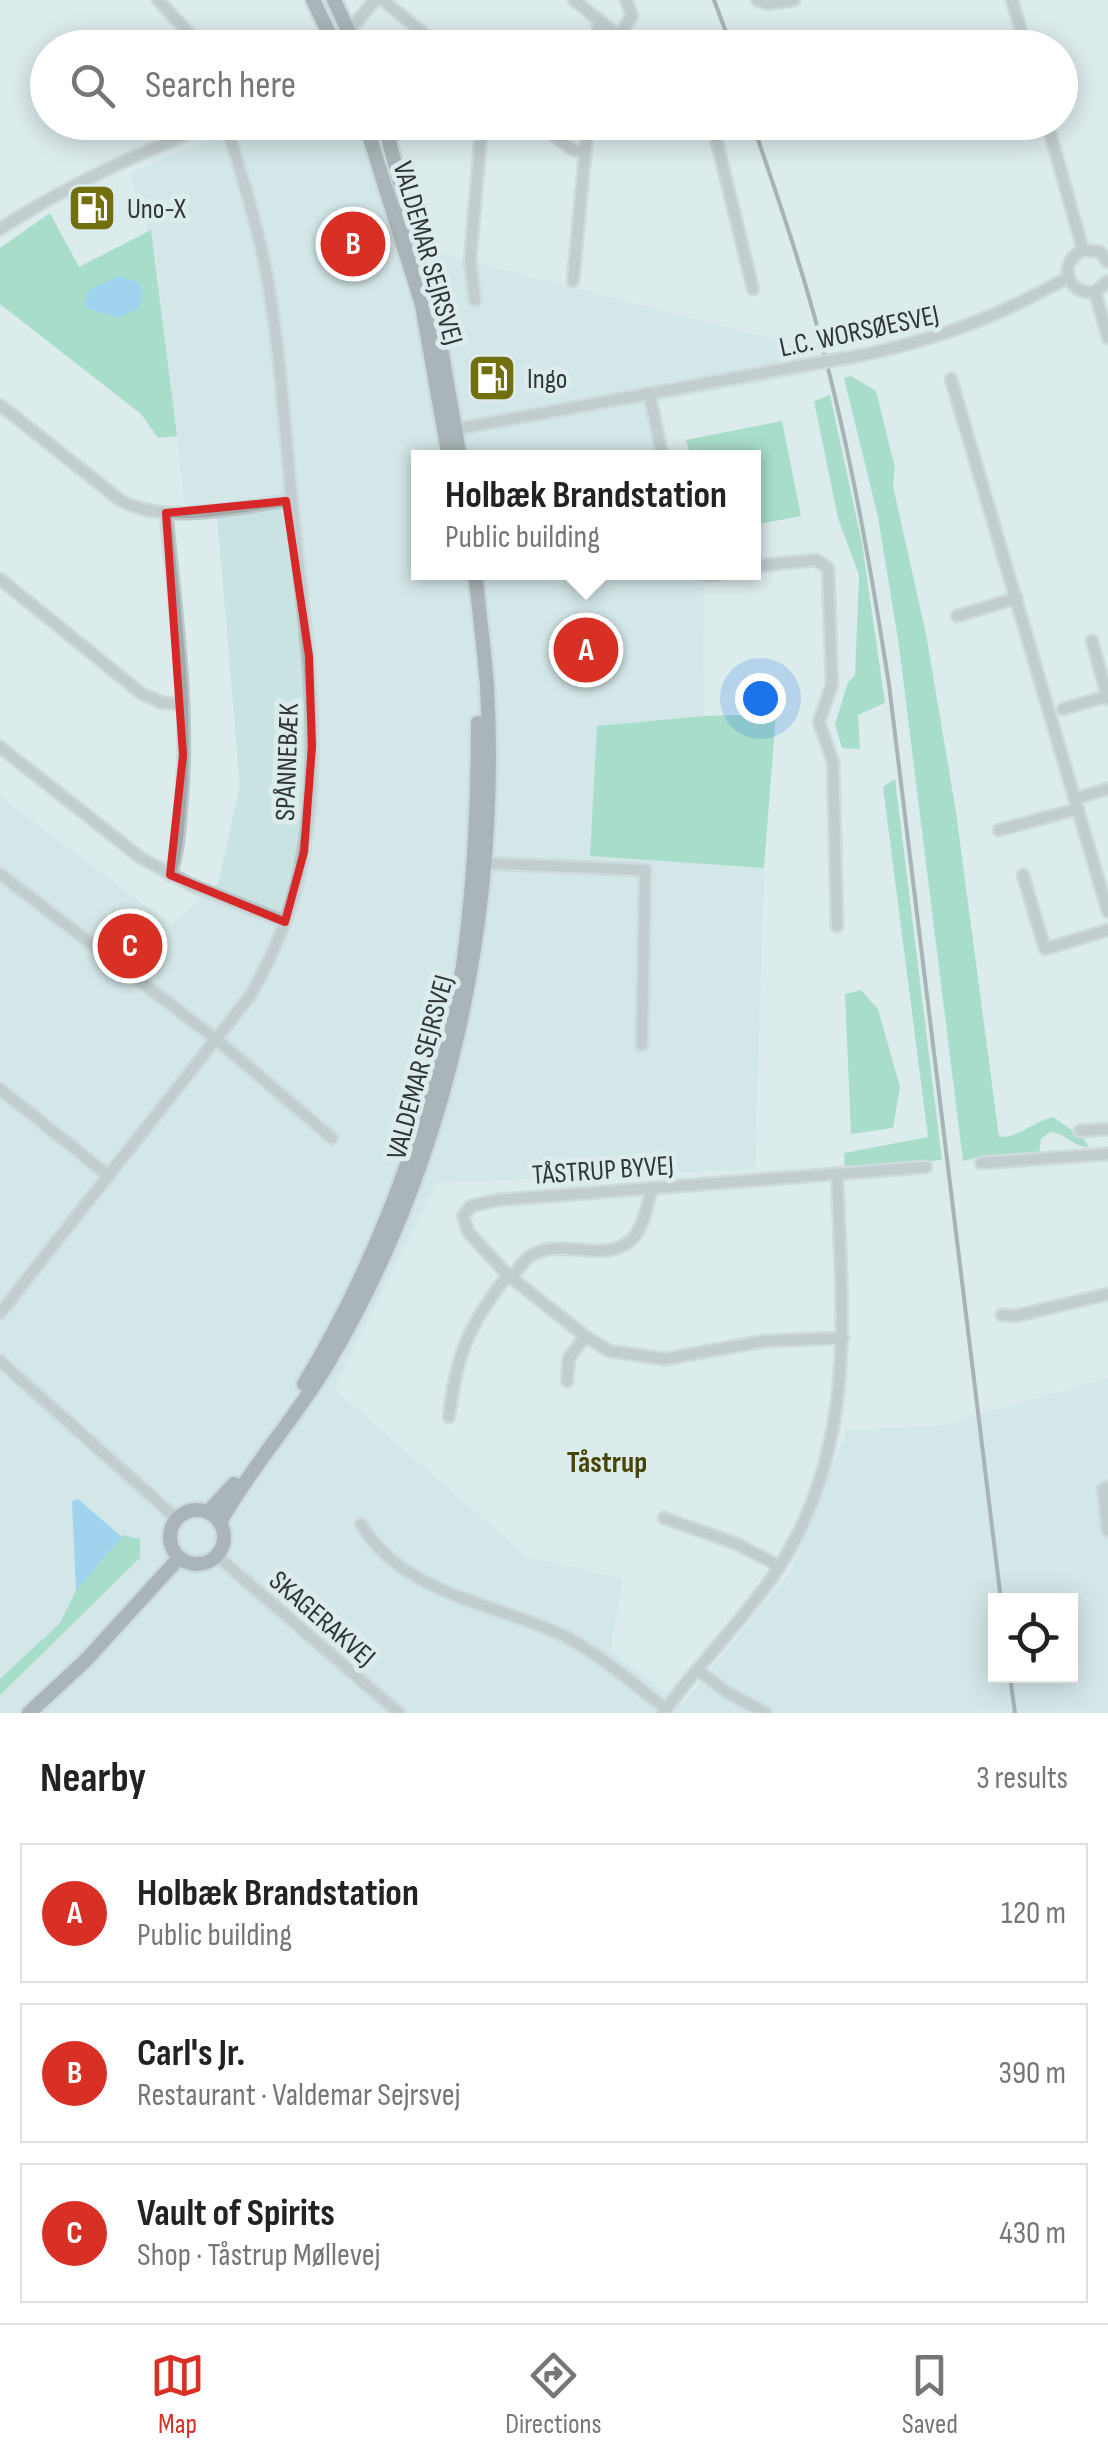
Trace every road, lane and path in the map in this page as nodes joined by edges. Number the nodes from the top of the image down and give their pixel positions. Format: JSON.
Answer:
{"nodes":[{"id":1,"x":158,"y":0,"type":"edge"},
{"id":2,"x":313,"y":0,"type":"edge"},
{"id":3,"x":334,"y":0,"type":"edge"},
{"id":4,"x":375,"y":0,"type":"edge"},
{"id":5,"x":383,"y":0,"type":"edge"},
{"id":6,"x":574,"y":0,"type":"edge"},
{"id":7,"x":626,"y":0,"type":"edge"},
{"id":8,"x":758,"y":0,"type":"edge"},
{"id":9,"x":794,"y":0,"type":"edge"},
{"id":10,"x":1012,"y":0,"type":"edge"},
{"id":11,"x":599,"y":20,"type":"junction"},
{"id":12,"x":186,"y":30,"type":"edge"},
{"id":13,"x":328,"y":30,"type":"edge"},
{"id":14,"x":348,"y":30,"type":"edge"},
{"id":15,"x":351,"y":30,"type":"edge"},
{"id":16,"x":419,"y":30,"type":"edge"},
{"id":17,"x":598,"y":30,"type":"edge"},
{"id":18,"x":612,"y":30,"type":"edge"},
{"id":19,"x":623,"y":30,"type":"edge"},
{"id":20,"x":1021,"y":30,"type":"edge"},
{"id":21,"x":172,"y":140,"type":"edge"},
{"id":22,"x":231,"y":140,"type":"edge"},
{"id":23,"x":370,"y":140,"type":"edge"},
{"id":24,"x":389,"y":140,"type":"edge"},
{"id":25,"x":480,"y":140,"type":"edge"},
{"id":26,"x":560,"y":140,"type":"edge"},
{"id":27,"x":586,"y":140,"type":"edge"},
{"id":28,"x":716,"y":140,"type":"edge"},
{"id":29,"x":1052,"y":140,"type":"edge"},
{"id":30,"x":584,"y":152,"type":"junction"},
{"id":31,"x":0,"y":229,"type":"edge"},
{"id":32,"x":1083,"y":250,"type":"junction"},
{"id":33,"x":1108,"y":262,"type":"edge"},
{"id":34,"x":1068,"y":278,"type":"junction"},
{"id":35,"x":573,"y":281,"type":"dead end"},
{"id":36,"x":1108,"y":281,"type":"edge"},
{"id":37,"x":753,"y":289,"type":"dead end"},
{"id":38,"x":1095,"y":292,"type":"junction"},
{"id":39,"x":475,"y":300,"type":"dead end"},
{"id":40,"x":1108,"y":338,"type":"edge"},
{"id":41,"x":951,"y":379,"type":"dead end"},
{"id":42,"x":649,"y":394,"type":"junction"},
{"id":43,"x":0,"y":405,"type":"edge"},
{"id":44,"x":450,"y":430,"type":"junction"},
{"id":45,"x":449,"y":450,"type":"edge"},
{"id":46,"x":457,"y":450,"type":"edge"},
{"id":47,"x":661,"y":450,"type":"edge"},
{"id":48,"x":292,"y":500,"type":"junction"},
{"id":49,"x":166,"y":512,"type":"junction"},
{"id":50,"x":761,"y":565,"type":"edge"},
{"id":51,"x":0,"y":580,"type":"edge"},
{"id":52,"x":468,"y":580,"type":"edge"},
{"id":53,"x":476,"y":580,"type":"edge"},
{"id":54,"x":1017,"y":598,"type":"junction"},
{"id":55,"x":956,"y":616,"type":"dead end"},
{"id":56,"x":1092,"y":641,"type":"dead end"},
{"id":57,"x":1108,"y":697,"type":"edge"},
{"id":58,"x":183,"y":704,"type":"junction"},
{"id":59,"x":1057,"y":711,"type":"junction"},
{"id":60,"x":0,"y":747,"type":"edge"},
{"id":61,"x":1108,"y":789,"type":"edge"},
{"id":62,"x":1077,"y":803,"type":"junction"},
{"id":63,"x":999,"y":830,"type":"dead end"},
{"id":64,"x":478,"y":863,"type":"junction"},
{"id":65,"x":0,"y":874,"type":"edge"},
{"id":66,"x":170,"y":875,"type":"junction"},
{"id":67,"x":1023,"y":875,"type":"dead end"},
{"id":68,"x":1108,"y":912,"type":"edge"},
{"id":69,"x":285,"y":922,"type":"junction"},
{"id":70,"x":837,"y":926,"type":"dead end"},
{"id":71,"x":1108,"y":930,"type":"edge"},
{"id":72,"x":217,"y":1040,"type":"junction"},
{"id":73,"x":642,"y":1045,"type":"dead end"},
{"id":74,"x":0,"y":1089,"type":"edge"},
{"id":75,"x":1108,"y":1129,"type":"edge"},
{"id":76,"x":1080,"y":1131,"type":"dead end"},
{"id":77,"x":332,"y":1138,"type":"dead end"},
{"id":78,"x":1108,"y":1154,"type":"edge"},
{"id":79,"x":981,"y":1164,"type":"dead end"},
{"id":80,"x":926,"y":1167,"type":"dead end"},
{"id":81,"x":838,"y":1174,"type":"junction"},
{"id":82,"x":109,"y":1176,"type":"junction"},
{"id":83,"x":652,"y":1188,"type":"junction"},
{"id":84,"x":510,"y":1277,"type":"junction"},
{"id":85,"x":1108,"y":1294,"type":"edge"},
{"id":86,"x":0,"y":1313,"type":"edge"},
{"id":87,"x":1002,"y":1315,"type":"dead end"},
{"id":88,"x":585,"y":1336,"type":"junction"},
{"id":89,"x":843,"y":1338,"type":"junction"},
{"id":90,"x":0,"y":1360,"type":"edge"},
{"id":91,"x":567,"y":1381,"type":"dead end"},
{"id":92,"x":449,"y":1417,"type":"dead end"},
{"id":93,"x":1108,"y":1487,"type":"edge"},
{"id":94,"x":214,"y":1517,"type":"junction"},
{"id":95,"x":664,"y":1518,"type":"dead end"},
{"id":96,"x":176,"y":1520,"type":"junction"},
{"id":97,"x":361,"y":1524,"type":"dead end"},
{"id":98,"x":1108,"y":1531,"type":"edge"},
{"id":99,"x":217,"y":1556,"type":"junction"},
{"id":100,"x":179,"y":1558,"type":"junction"},
{"id":101,"x":780,"y":1566,"type":"junction"},
{"id":102,"x":699,"y":1672,"type":"junction"},
{"id":103,"x":665,"y":1711,"type":"edge"},
{"id":104,"x":29,"y":1713,"type":"edge"},
{"id":105,"x":399,"y":1713,"type":"edge"},
{"id":106,"x":766,"y":1713,"type":"edge"}],
"edges":[{"from":1,"to":12,"type":"street"},
{"from":2,"to":13,"type":"main road"},
{"from":3,"to":14,"type":"main road"},
{"from":4,"to":15,"type":"street"},
{"from":5,"to":16,"type":"street"},
{"from":6,"to":11,"type":"street"},
{"from":7,"to":19,"type":"street"},
{"from":8,"to":9,"type":"street"},
{"from":10,"to":20,"type":"street"},
{"from":11,"to":17,"type":"street"},
{"from":11,"to":18,"type":"street"},
{"from":21,"to":31,"type":"street"},
{"from":22,"to":48,"type":"street","name":"SPÅNNEBÆK"},
{"from":23,"to":44,"type":"main road","name":"VALDEMAR SEJRSVEJ"},
{"from":24,"to":44,"type":"main road","name":"VALDEMAR SEJRSVEJ"},
{"from":25,"to":39,"type":"street"},
{"from":26,"to":30,"type":"street"},
{"from":27,"to":30,"type":"street"},
{"from":28,"to":37,"type":"street"},
{"from":29,"to":32,"type":"street"},
{"from":30,"to":35,"type":"street"},
{"from":32,"to":33,"type":"street"},
{"from":32,"to":34,"type":"street"},
{"from":34,"to":38,"type":"street"},
{"from":34,"to":42,"type":"street","name":"L.C. WORSØESVEJ","bridge":true},
{"from":36,"to":38,"type":"street"},
{"from":38,"to":40,"type":"street"},
{"from":41,"to":54,"type":"street"},
{"from":42,"to":44,"type":"street","name":"L.C. WORSØESVEJ"},
{"from":42,"to":47,"type":"street"},
{"from":43,"to":49,"type":"street"},
{"from":44,"to":45,"type":"main road","name":"VALDEMAR SEJRSVEJ"},
{"from":44,"to":46,"type":"main road","name":"VALDEMAR SEJRSVEJ"},
{"from":48,"to":49,"type":"street"},
{"from":48,"to":69,"type":"street","name":"SPÅNNEBÆK"},
{"from":49,"to":58,"type":"street"},
{"from":50,"to":70,"type":"street"},
{"from":51,"to":58,"type":"street"},
{"from":52,"to":64,"type":"main road","name":"VALDEMAR SEJRSVEJ"},
{"from":53,"to":64,"type":"main road","name":"VALDEMAR SEJRSVEJ"},
{"from":54,"to":55,"type":"street"},
{"from":54,"to":59,"type":"street"},
{"from":56,"to":57,"type":"street"},
{"from":57,"to":59,"type":"street"},
{"from":58,"to":66,"type":"street"},
{"from":59,"to":62,"type":"street"},
{"from":60,"to":66,"type":"street"},
{"from":61,"to":62,"type":"street"},
{"from":62,"to":63,"type":"street"},
{"from":62,"to":68,"type":"street"},
{"from":64,"to":73,"type":"street"},
{"from":64,"to":94,"type":"main road","name":"VALDEMAR SEJRSVEJ"},
{"from":65,"to":72,"type":"street"},
{"from":66,"to":69,"type":"street"},
{"from":67,"to":71,"type":"street"},
{"from":69,"to":72,"type":"street","name":"SPÅNNEBÆK"},
{"from":72,"to":77,"type":"street"},
{"from":72,"to":82,"type":"street","name":"SPÅNNEBÆK"},
{"from":74,"to":82,"type":"street"},
{"from":75,"to":76,"type":"street"},
{"from":78,"to":79,"type":"street"},
{"from":80,"to":81,"type":"street","name":"TÅSTRUP BYVEJ"},
{"from":81,"to":83,"type":"street","name":"TÅSTRUP BYVEJ"},
{"from":81,"to":89,"type":"street"},
{"from":82,"to":86,"type":"street","name":"SPÅNNEBÆK"},
{"from":83,"to":84,"type":"street"},
{"from":83,"to":84,"type":"street","name":"TÅSTRUP BYVEJ"},
{"from":84,"to":88,"type":"street","name":"TÅSTRUP BYVEJ"},
{"from":84,"to":92,"type":"street"},
{"from":85,"to":87,"type":"street"},
{"from":88,"to":89,"type":"street","name":"TÅSTRUP BYVEJ"},
{"from":88,"to":91,"type":"street"},
{"from":89,"to":101,"type":"street"},
{"from":90,"to":96,"type":"street"},
{"from":93,"to":98,"type":"street"},
{"from":94,"to":96,"type":"main road"},
{"from":94,"to":99,"type":"main road"},
{"from":95,"to":101,"type":"street"},
{"from":96,"to":100,"type":"main road"},
{"from":97,"to":103,"type":"street"},
{"from":99,"to":100,"type":"main road"},
{"from":99,"to":105,"type":"street","name":"SKAGERAKVEJ"},
{"from":100,"to":104,"type":"main road"},
{"from":101,"to":102,"type":"street"},
{"from":102,"to":103,"type":"street"},
{"from":102,"to":106,"type":"street"}]}
